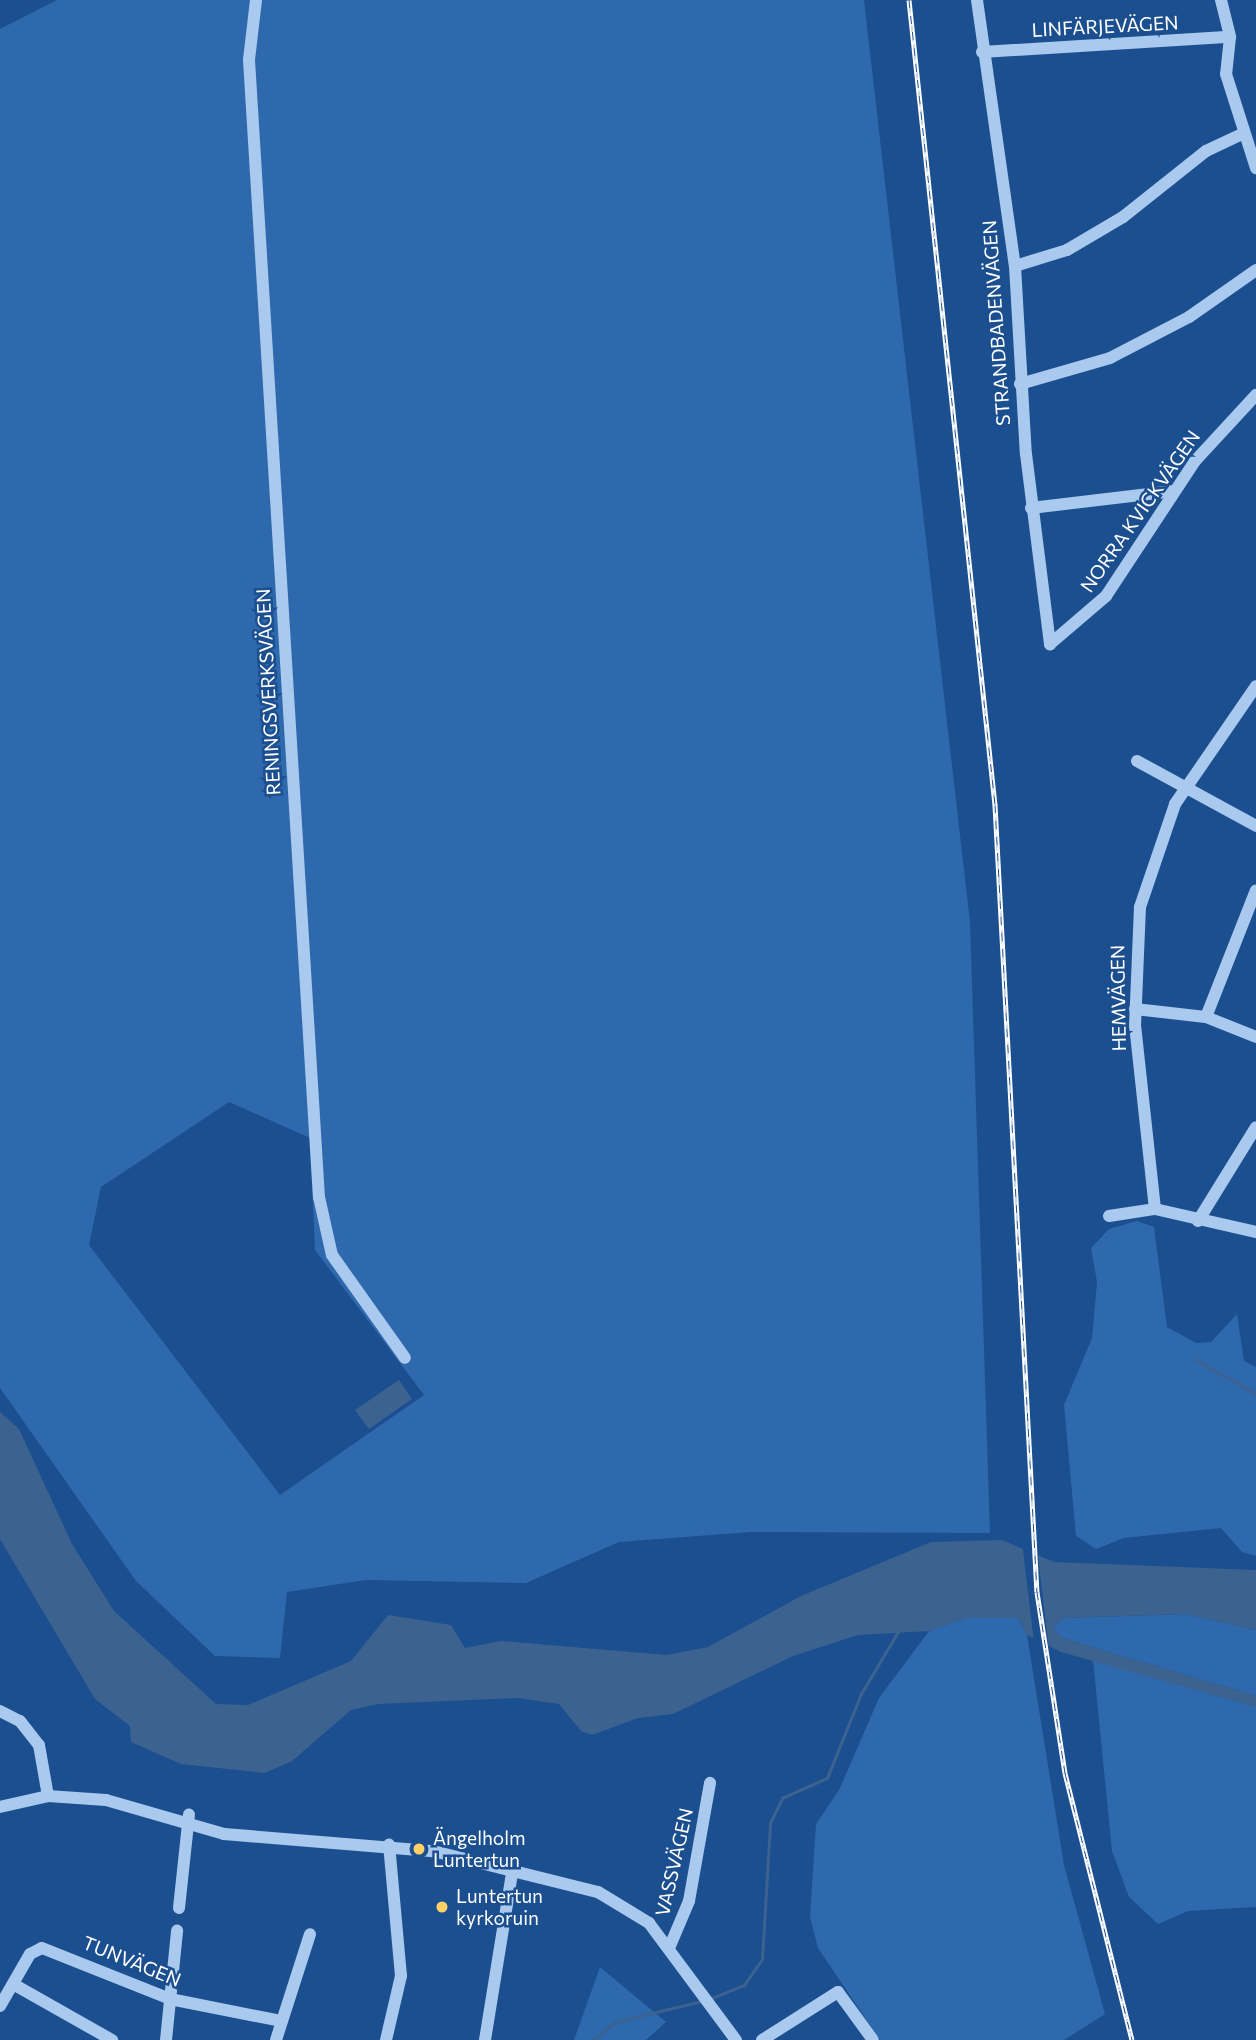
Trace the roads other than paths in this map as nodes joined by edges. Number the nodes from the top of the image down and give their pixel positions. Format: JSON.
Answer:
{"nodes":[{"id":1,"x":256,"y":0,"type":"edge"},
{"id":2,"x":978,"y":0,"type":"edge"},
{"id":3,"x":1221,"y":0,"type":"edge"},
{"id":4,"x":1230,"y":37,"type":"junction"},
{"id":5,"x":982,"y":52,"type":"junction"},
{"id":6,"x":1244,"y":133,"type":"junction"},
{"id":7,"x":1256,"y":168,"type":"edge"},
{"id":8,"x":1015,"y":266,"type":"junction"},
{"id":9,"x":1256,"y":270,"type":"edge"},
{"id":10,"x":1020,"y":384,"type":"junction"},
{"id":11,"x":1256,"y":395,"type":"edge"},
{"id":12,"x":1174,"y":491,"type":"junction"},
{"id":13,"x":1031,"y":508,"type":"junction"},
{"id":14,"x":1050,"y":644,"type":"joint"},
{"id":15,"x":1256,"y":686,"type":"edge"},
{"id":16,"x":1138,"y":761,"type":"dead end"},
{"id":17,"x":1185,"y":786,"type":"junction"},
{"id":18,"x":1256,"y":826,"type":"edge"},
{"id":19,"x":1256,"y":890,"type":"edge"},
{"id":20,"x":1135,"y":1009,"type":"junction"},
{"id":21,"x":1206,"y":1017,"type":"junction"},
{"id":22,"x":1256,"y":1037,"type":"edge"},
{"id":23,"x":1256,"y":1127,"type":"edge"},
{"id":24,"x":1155,"y":1209,"type":"junction"},
{"id":25,"x":1109,"y":1216,"type":"dead end"},
{"id":26,"x":1198,"y":1221,"type":"junction"},
{"id":27,"x":1256,"y":1232,"type":"edge"},
{"id":28,"x":405,"y":1358,"type":"dead end"},
{"id":29,"x":0,"y":1711,"type":"edge"},
{"id":30,"x":710,"y":1783,"type":"dead end"},
{"id":31,"x":48,"y":1796,"type":"junction"},
{"id":32,"x":0,"y":1807,"type":"edge"},
{"id":33,"x":188,"y":1820,"type":"junction"},
{"id":34,"x":389,"y":1845,"type":"junction"},
{"id":35,"x":513,"y":1868,"type":"junction"},
{"id":36,"x":179,"y":1908,"type":"dead end"},
{"id":37,"x":177,"y":1931,"type":"dead end"},
{"id":38,"x":310,"y":1934,"type":"dead end"},
{"id":39,"x":670,"y":1946,"type":"junction"},
{"id":40,"x":13,"y":1984,"type":"junction"},
{"id":41,"x":170,"y":2000,"type":"junction"},
{"id":42,"x":0,"y":2006,"type":"edge"},
{"id":43,"x":281,"y":2021,"type":"junction"},
{"id":44,"x":112,"y":2040,"type":"edge"},
{"id":45,"x":166,"y":2040,"type":"edge"},
{"id":46,"x":276,"y":2040,"type":"edge"},
{"id":47,"x":386,"y":2040,"type":"edge"},
{"id":48,"x":485,"y":2040,"type":"edge"},
{"id":49,"x":736,"y":2040,"type":"edge"},
{"id":50,"x":762,"y":2040,"type":"edge"},
{"id":51,"x":873,"y":2040,"type":"edge"}],
"edges":[{"from":1,"to":28,"type":"street","name":"RENINGSVERKSVÄGEN"},
{"from":2,"to":5,"type":"street","name":"STRANDBADENVÄGEN"},
{"from":3,"to":4,"type":"street"},
{"from":4,"to":5,"type":"street","name":"LINFÄRJEVÄGEN"},
{"from":4,"to":6,"type":"street"},
{"from":5,"to":8,"type":"street","name":"STRANDBADENVÄGEN"},
{"from":6,"to":7,"type":"street"},
{"from":6,"to":8,"type":"street"},
{"from":8,"to":10,"type":"street","name":"STRANDBADENVÄGEN"},
{"from":9,"to":10,"type":"street"},
{"from":10,"to":13,"type":"street","name":"STRANDBADENVÄGEN"},
{"from":11,"to":12,"type":"street","name":"NORRA KVICKVÄGEN"},
{"from":12,"to":13,"type":"street"},
{"from":12,"to":14,"type":"street","name":"NORRA KVICKVÄGEN"},
{"from":13,"to":14,"type":"street","name":"STRANDBADENVÄGEN"},
{"from":15,"to":17,"type":"street","name":"HEMVÄGEN"},
{"from":16,"to":17,"type":"street"},
{"from":17,"to":18,"type":"street"},
{"from":17,"to":20,"type":"street","name":"HEMVÄGEN"},
{"from":19,"to":21,"type":"street"},
{"from":20,"to":21,"type":"street"},
{"from":20,"to":24,"type":"street","name":"HEMVÄGEN"},
{"from":21,"to":22,"type":"street"},
{"from":23,"to":26,"type":"street"},
{"from":24,"to":25,"type":"street"},
{"from":24,"to":26,"type":"street"},
{"from":26,"to":27,"type":"street"},
{"from":29,"to":31,"type":"street"},
{"from":30,"to":39,"type":"street","name":"VASSVÄGEN"},
{"from":31,"to":32,"type":"street"},
{"from":31,"to":33,"type":"street"},
{"from":33,"to":34,"type":"street"},
{"from":33,"to":36,"type":"street"},
{"from":34,"to":35,"type":"street"},
{"from":34,"to":47,"type":"street"},
{"from":35,"to":39,"type":"street"},
{"from":35,"to":48,"type":"street"},
{"from":37,"to":41,"type":"street"},
{"from":38,"to":43,"type":"street"},
{"from":39,"to":49,"type":"street"},
{"from":40,"to":41,"type":"street","name":"TUNVÄGEN"},
{"from":40,"to":42,"type":"street","name":"TUNVÄGEN"},
{"from":40,"to":44,"type":"street"},
{"from":41,"to":43,"type":"street","name":"TUNVÄGEN"},
{"from":41,"to":45,"type":"street"},
{"from":43,"to":46,"type":"street"},
{"from":50,"to":51,"type":"street"}]}
